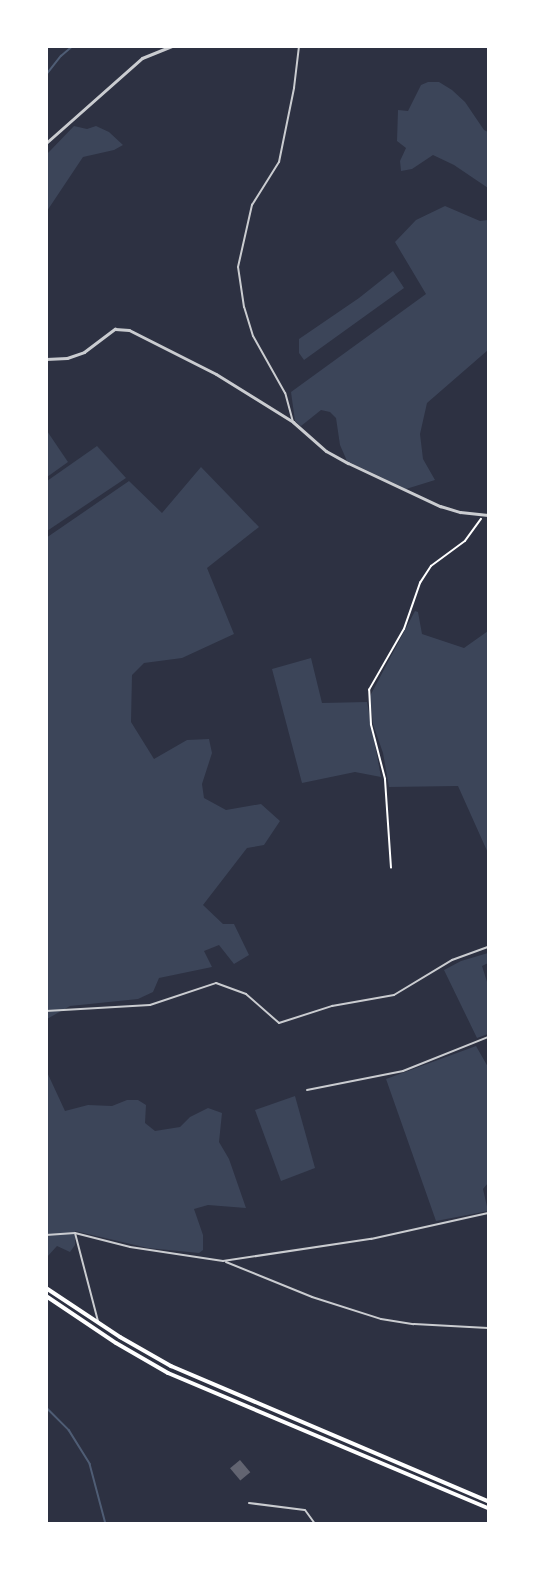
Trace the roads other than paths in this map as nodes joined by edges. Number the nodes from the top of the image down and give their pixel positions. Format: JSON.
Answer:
{"nodes":[{"id":1,"x":172,"y":46,"type":"edge"},
{"id":2,"x":298,"y":46,"type":"edge"},
{"id":3,"x":46,"y":143,"type":"edge"},
{"id":4,"x":46,"y":359,"type":"edge"},
{"id":5,"x":293,"y":423,"type":"junction"},
{"id":6,"x":486,"y":515,"type":"edge"},
{"id":7,"x":489,"y":947,"type":"edge"},
{"id":8,"x":46,"y":1011,"type":"edge"},
{"id":9,"x":489,"y":1037,"type":"edge"},
{"id":10,"x":307,"y":1090,"type":"dead end"},
{"id":11,"x":489,"y":1213,"type":"edge"},
{"id":12,"x":75,"y":1233,"type":"junction"},
{"id":13,"x":46,"y":1235,"type":"edge"},
{"id":14,"x":223,"y":1261,"type":"junction"},
{"id":15,"x":46,"y":1288,"type":"edge"},
{"id":16,"x":46,"y":1296,"type":"edge"},
{"id":17,"x":99,"y":1324,"type":"junction"},
{"id":18,"x":489,"y":1328,"type":"edge"},
{"id":19,"x":489,"y":1501,"type":"edge"},
{"id":20,"x":249,"y":1503,"type":"dead end"},
{"id":21,"x":489,"y":1508,"type":"edge"},
{"id":22,"x":315,"y":1524,"type":"edge"}],
"edges":[{"from":1,"to":3,"type":"street"},
{"from":2,"to":5,"type":"street"},
{"from":4,"to":5,"type":"street"},
{"from":5,"to":6,"type":"street"},
{"from":7,"to":8,"type":"street"},
{"from":9,"to":10,"type":"street"},
{"from":11,"to":14,"type":"street"},
{"from":12,"to":13,"type":"street"},
{"from":12,"to":14,"type":"street"},
{"from":12,"to":17,"type":"street"},
{"from":14,"to":18,"type":"street"},
{"from":15,"to":17,"type":"main road"},
{"from":16,"to":21,"type":"main road"},
{"from":17,"to":19,"type":"main road"},
{"from":20,"to":22,"type":"street"}]}
